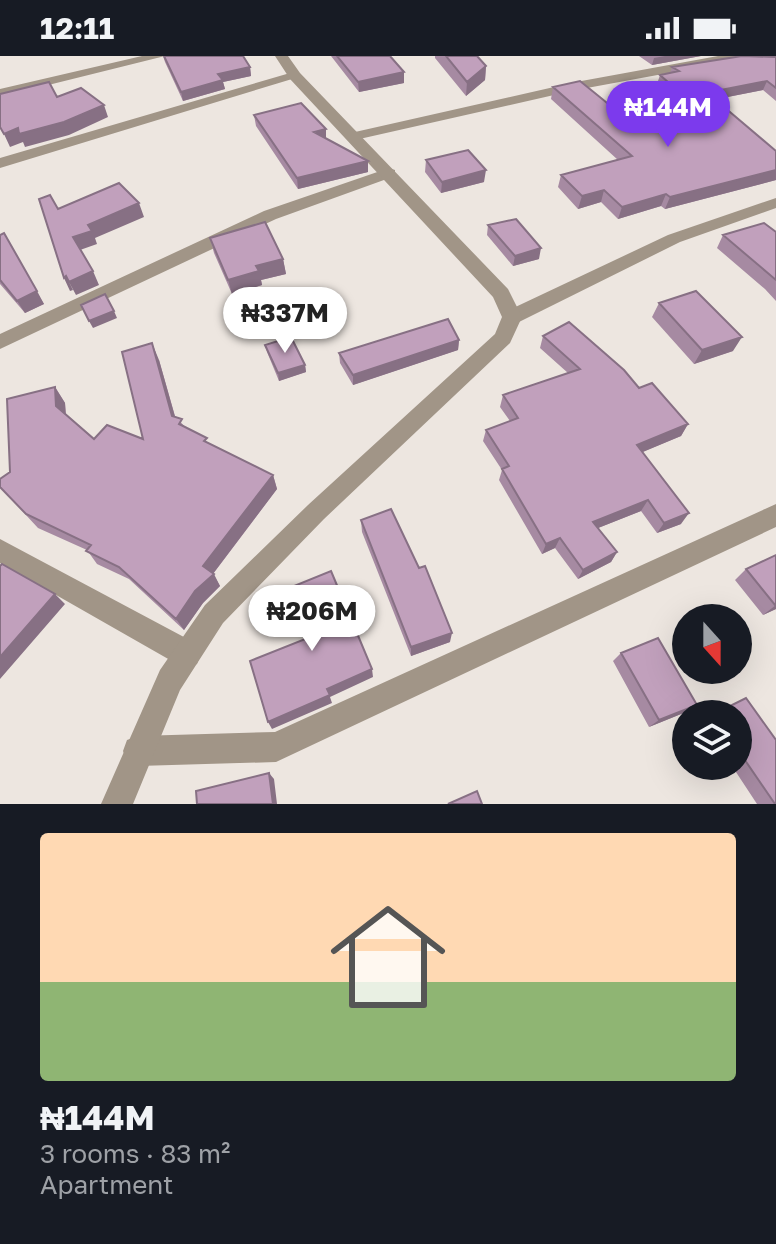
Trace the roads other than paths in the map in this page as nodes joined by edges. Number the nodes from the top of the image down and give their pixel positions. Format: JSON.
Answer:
{"nodes":[{"id":1,"x":159,"y":56,"type":"edge"},
{"id":2,"x":281,"y":56,"type":"edge"},
{"id":3,"x":739,"y":56,"type":"edge"},
{"id":4,"x":295,"y":76,"type":"junction"},
{"id":5,"x":0,"y":93,"type":"edge"},
{"id":6,"x":355,"y":136,"type":"junction"},
{"id":7,"x":0,"y":163,"type":"edge"},
{"id":8,"x":389,"y":173,"type":"junction"},
{"id":9,"x":776,"y":203,"type":"edge"},
{"id":10,"x":745,"y":211,"type":"junction"},
{"id":11,"x":766,"y":228,"type":"edge"},
{"id":12,"x":512,"y":317,"type":"junction"},
{"id":13,"x":0,"y":342,"type":"edge"},
{"id":14,"x":776,"y":515,"type":"edge"},
{"id":15,"x":0,"y":550,"type":"edge"},
{"id":16,"x":187,"y":654,"type":"junction"},
{"id":17,"x":138,"y":751,"type":"junction"},
{"id":18,"x":117,"y":804,"type":"edge"}],
"edges":[{"from":1,"to":5,"type":"street"},
{"from":2,"to":4,"type":"street"},
{"from":3,"to":6,"type":"street"},
{"from":4,"to":6,"type":"street"},
{"from":4,"to":7,"type":"street"},
{"from":6,"to":8,"type":"street"},
{"from":8,"to":12,"type":"street"},
{"from":8,"to":13,"type":"street"},
{"from":9,"to":10,"type":"street"},
{"from":10,"to":11,"type":"street"},
{"from":10,"to":12,"type":"street"},
{"from":12,"to":16,"type":"street"},
{"from":14,"to":17,"type":"street"},
{"from":15,"to":16,"type":"street"},
{"from":16,"to":17,"type":"street"},
{"from":17,"to":18,"type":"street"}]}
